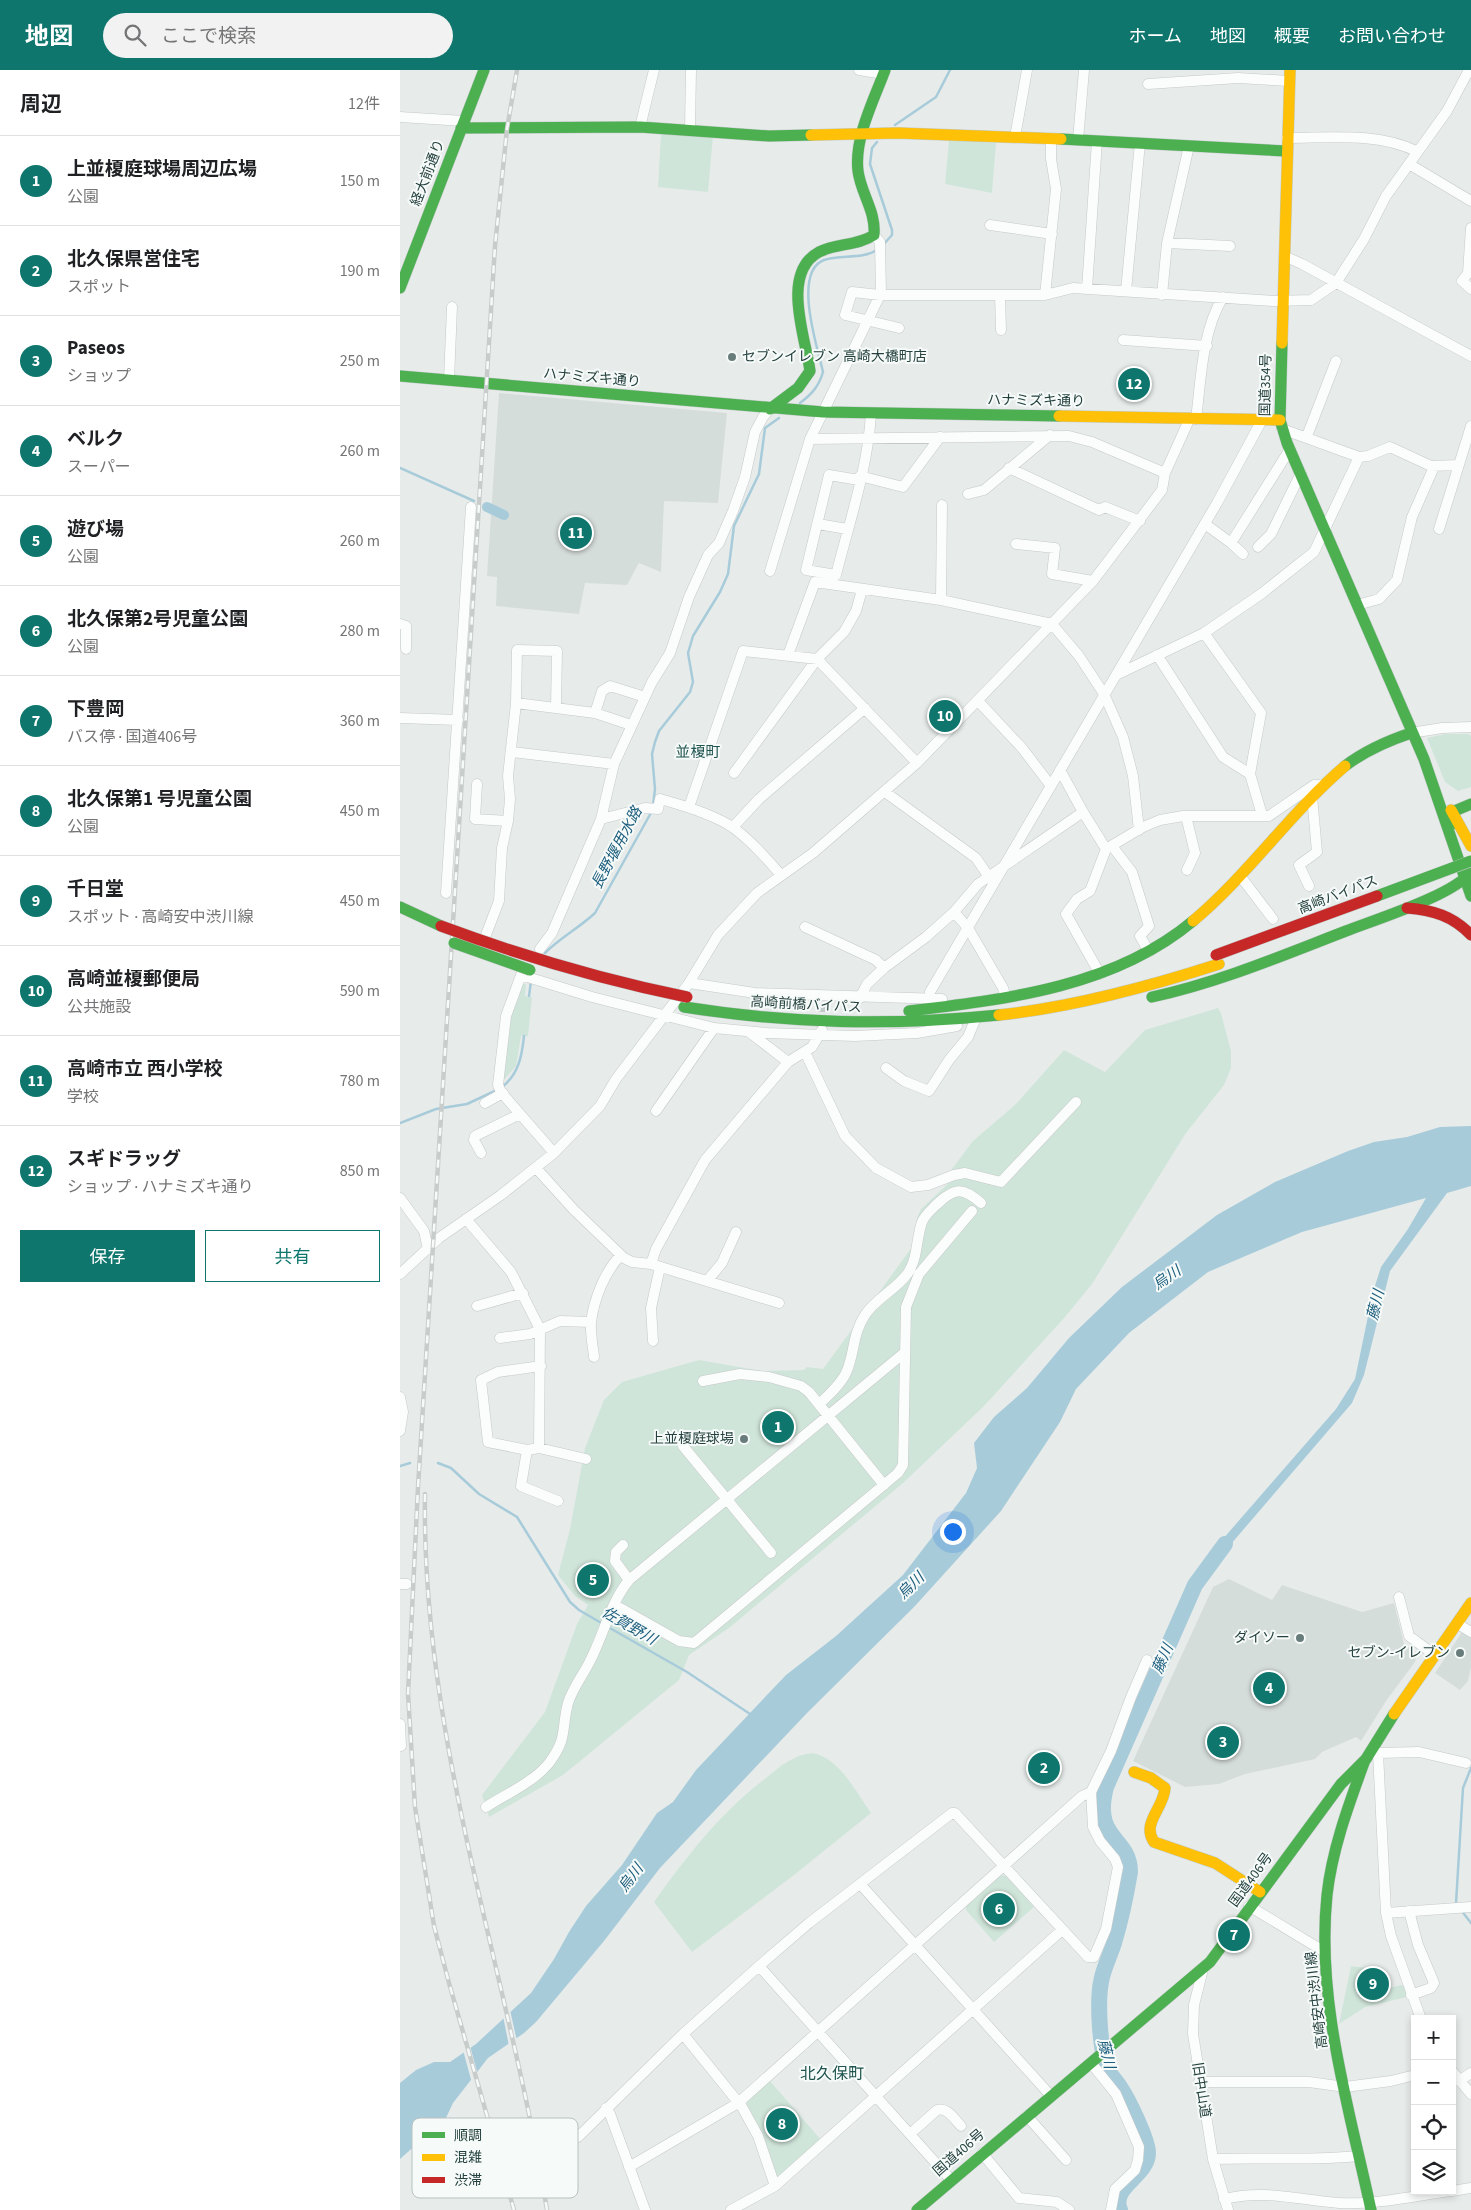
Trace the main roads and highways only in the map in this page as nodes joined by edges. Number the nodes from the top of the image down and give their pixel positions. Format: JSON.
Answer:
{"nodes":[{"id":1,"x":484,"y":70,"type":"edge"},
{"id":2,"x":884,"y":72,"type":"edge"},
{"id":3,"x":1290,"y":75,"type":"edge"},
{"id":4,"x":462,"y":124,"type":"junction"},
{"id":5,"x":863,"y":135,"type":"junction"},
{"id":6,"x":1286,"y":152,"type":"junction"},
{"id":7,"x":400,"y":288,"type":"edge"},
{"id":8,"x":400,"y":376,"type":"edge"},
{"id":9,"x":781,"y":410,"type":"junction"},
{"id":10,"x":1281,"y":425,"type":"junction"},
{"id":11,"x":1411,"y":733,"type":"junction"},
{"id":12,"x":1424,"y":759,"type":"junction"},
{"id":13,"x":1471,"y":804,"type":"edge"},
{"id":14,"x":1452,"y":812,"type":"junction"},
{"id":15,"x":1471,"y":846,"type":"edge"},
{"id":16,"x":1468,"y":870,"type":"edge"},
{"id":17,"x":1471,"y":896,"type":"edge"},
{"id":18,"x":400,"y":907,"type":"edge"},
{"id":19,"x":1406,"y":908,"type":"junction"},
{"id":20,"x":400,"y":919,"type":"edge"},
{"id":21,"x":441,"y":932,"type":"junction"},
{"id":22,"x":1471,"y":935,"type":"edge"},
{"id":23,"x":1217,"y":960,"type":"junction"},
{"id":24,"x":1104,"y":987,"type":"junction"},
{"id":25,"x":1006,"y":998,"type":"junction"},
{"id":26,"x":685,"y":1002,"type":"junction"},
{"id":27,"x":1059,"y":1006,"type":"junction"},
{"id":28,"x":908,"y":1011,"type":"junction"},
{"id":29,"x":1471,"y":1603,"type":"edge"},
{"id":30,"x":1372,"y":1754,"type":"junction"},
{"id":31,"x":1134,"y":1772,"type":"dead end"},
{"id":32,"x":1260,"y":1892,"type":"junction"},
{"id":33,"x":1370,"y":2206,"type":"edge"},
{"id":34,"x":919,"y":2209,"type":"edge"}],
"edges":[{"from":1,"to":4,"type":"main road","name":"経大前通り"},
{"from":2,"to":5,"type":"main road"},
{"from":3,"to":6,"type":"main road","name":"国道354号"},
{"from":4,"to":5,"type":"main road"},
{"from":4,"to":7,"type":"main road","name":"経大前通り"},
{"from":5,"to":6,"type":"main road"},
{"from":5,"to":9,"type":"main road"},
{"from":6,"to":10,"type":"main road","name":"国道354号"},
{"from":8,"to":9,"type":"main road","name":"ハナミズキ通り"},
{"from":9,"to":10,"type":"main road","name":"ハナミズキ通り"},
{"from":10,"to":11,"type":"main road","name":"国道354号"},
{"from":11,"to":12,"type":"main road","name":"国道354号"},
{"from":11,"to":25,"type":"main road"},
{"from":12,"to":14,"type":"main road"},
{"from":12,"to":16,"type":"main road"},
{"from":13,"to":14,"type":"main road"},
{"from":14,"to":15,"type":"main road"},
{"from":14,"to":16,"type":"main road"},
{"from":16,"to":17,"type":"main road"},
{"from":16,"to":19,"type":"main road"},
{"from":16,"to":23,"type":"main road","name":"高崎バイパス"},
{"from":18,"to":21,"type":"main road","name":"高崎前橋バイパス"},
{"from":19,"to":22,"type":"main road"},
{"from":19,"to":27,"type":"main road"},
{"from":20,"to":21,"type":"main road","name":"高崎前橋バイパス"},
{"from":21,"to":26,"type":"main road","name":"高崎前橋バイパス","bridge":true},
{"from":23,"to":24,"type":"main road","name":"高崎前橋バイパス"},
{"from":23,"to":27,"type":"main road","name":"高崎前橋バイパス"},
{"from":24,"to":25,"type":"main road"},
{"from":24,"to":28,"type":"main road","name":"高崎前橋バイパス"},
{"from":25,"to":28,"type":"main road"},
{"from":26,"to":27,"type":"main road","name":"高崎前橋バイパス"},
{"from":26,"to":28,"type":"main road","name":"高崎前橋バイパス"},
{"from":29,"to":30,"type":"main road","name":"国道406号"},
{"from":30,"to":32,"type":"main road","name":"国道406号"},
{"from":30,"to":33,"type":"main road","name":"高崎安中渋川線"},
{"from":31,"to":32,"type":"main road"},
{"from":32,"to":34,"type":"main road","name":"国道406号"}]}
